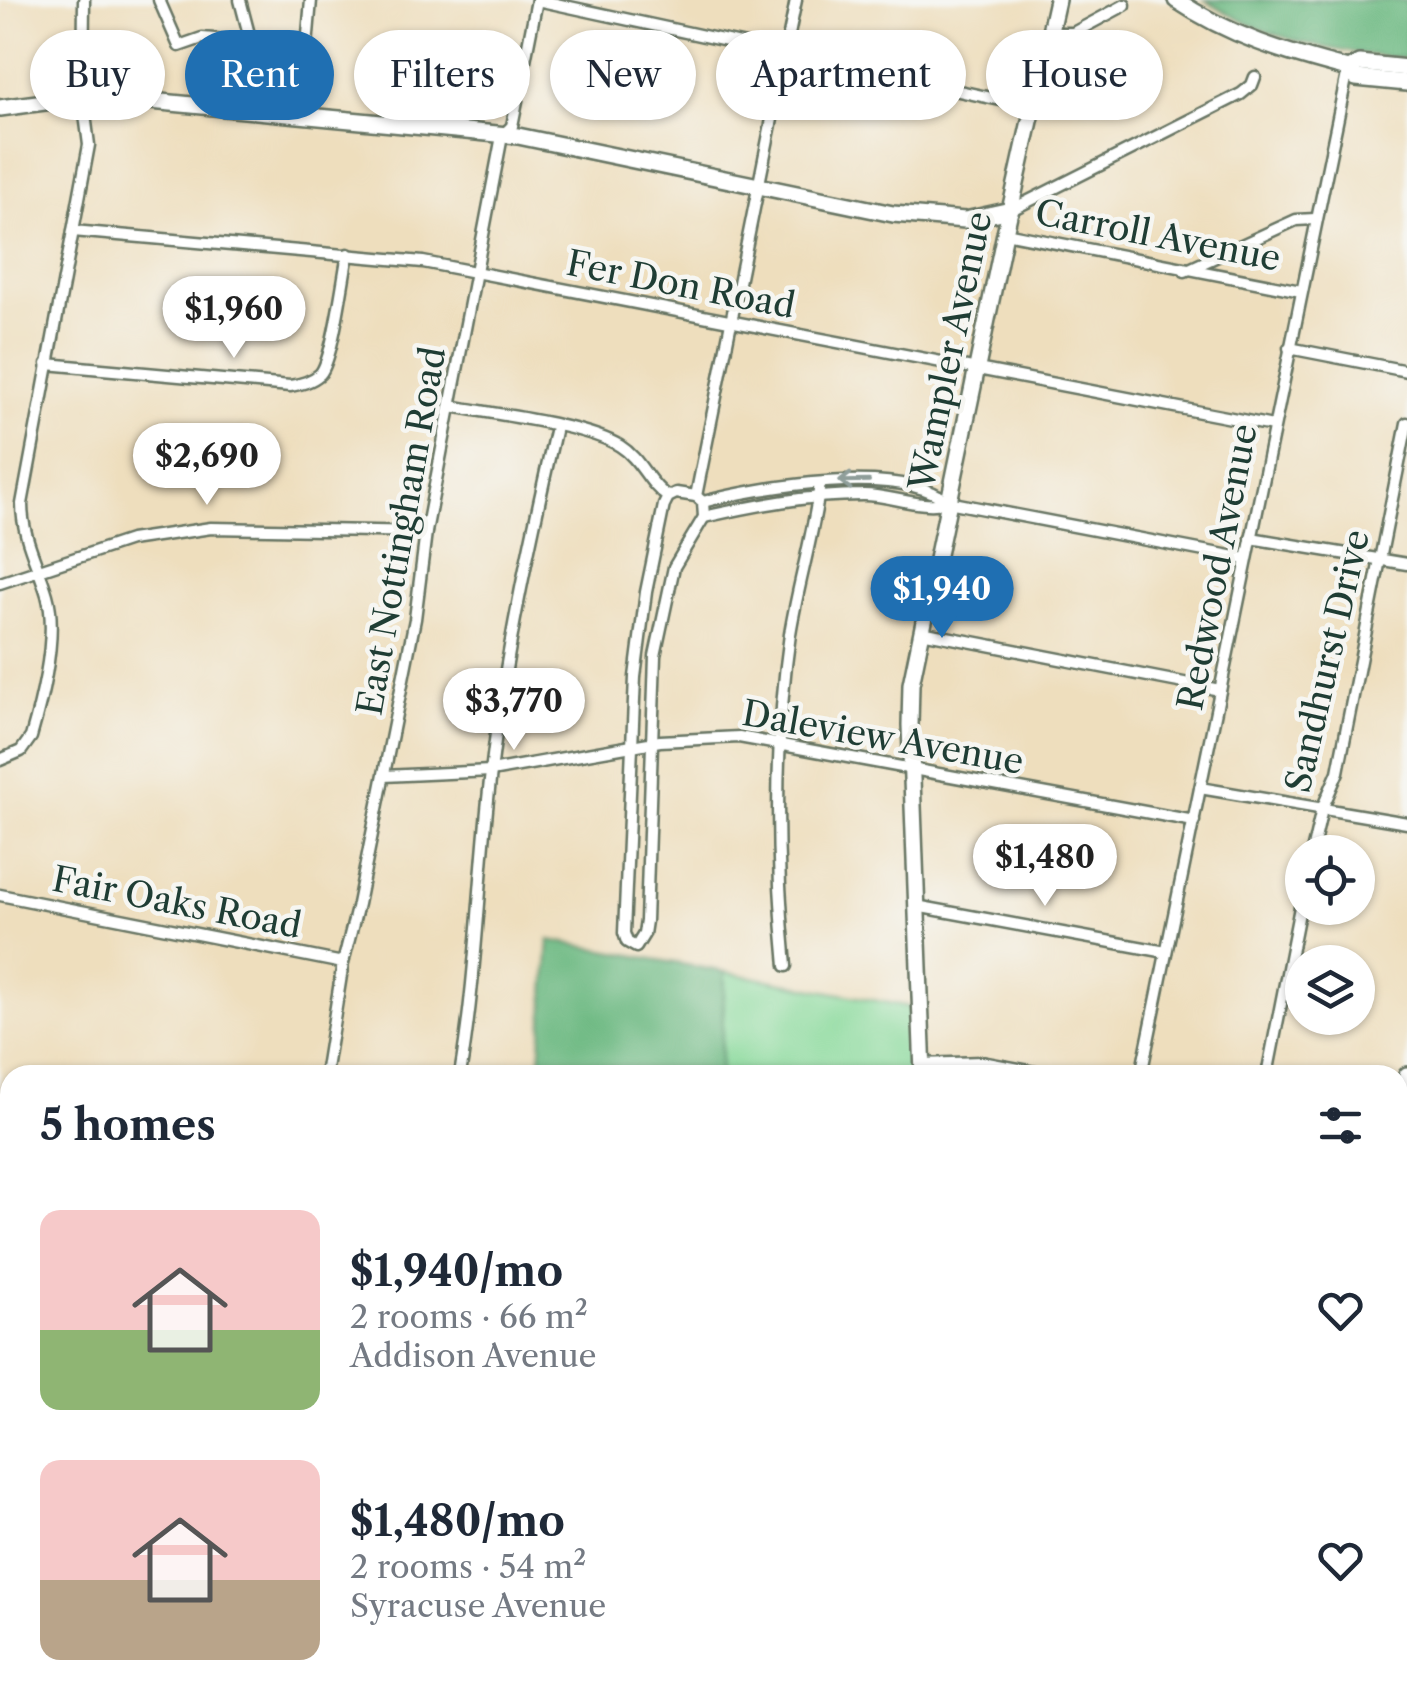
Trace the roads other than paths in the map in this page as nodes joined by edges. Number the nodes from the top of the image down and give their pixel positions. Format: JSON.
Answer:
{"nodes":[{"id":1,"x":84,"y":0,"type":"edge"},
{"id":2,"x":159,"y":0,"type":"edge"},
{"id":3,"x":240,"y":0,"type":"edge"},
{"id":4,"x":310,"y":0,"type":"edge"},
{"id":5,"x":537,"y":0,"type":"edge"},
{"id":6,"x":796,"y":0,"type":"edge"},
{"id":7,"x":1057,"y":0,"type":"edge"},
{"id":8,"x":1176,"y":0,"type":"edge"},
{"id":9,"x":1125,"y":5,"type":"dead end"},
{"id":10,"x":84,"y":30,"type":"edge"},
{"id":11,"x":248,"y":30,"type":"edge"},
{"id":12,"x":307,"y":30,"type":"edge"},
{"id":13,"x":790,"y":30,"type":"edge"},
{"id":14,"x":1051,"y":30,"type":"edge"},
{"id":15,"x":1079,"y":30,"type":"edge"},
{"id":16,"x":716,"y":39,"type":"edge"},
{"id":17,"x":185,"y":44,"type":"edge"},
{"id":18,"x":1407,"y":68,"type":"edge"},
{"id":19,"x":1348,"y":70,"type":"junction"},
{"id":20,"x":1256,"y":77,"type":"dead end"},
{"id":21,"x":1407,"y":83,"type":"edge"},
{"id":22,"x":30,"y":105,"type":"edge"},
{"id":23,"x":0,"y":108,"type":"edge"},
{"id":24,"x":334,"y":118,"type":"edge"},
{"id":25,"x":85,"y":120,"type":"edge"},
{"id":26,"x":772,"y":120,"type":"edge"},
{"id":27,"x":1030,"y":120,"type":"edge"},
{"id":28,"x":502,"y":136,"type":"junction"},
{"id":29,"x":758,"y":186,"type":"junction"},
{"id":30,"x":1011,"y":210,"type":"junction"},
{"id":31,"x":1316,"y":218,"type":"junction"},
{"id":32,"x":965,"y":220,"type":"junction"},
{"id":33,"x":73,"y":231,"type":"junction"},
{"id":34,"x":1005,"y":233,"type":"junction"},
{"id":35,"x":348,"y":254,"type":"junction"},
{"id":36,"x":1185,"y":271,"type":"junction"},
{"id":37,"x":476,"y":272,"type":"junction"},
{"id":38,"x":1301,"y":291,"type":"junction"},
{"id":39,"x":732,"y":322,"type":"junction"},
{"id":40,"x":1289,"y":348,"type":"junction"},
{"id":41,"x":48,"y":364,"type":"junction"},
{"id":42,"x":977,"y":369,"type":"junction"},
{"id":43,"x":1407,"y":372,"type":"edge"},
{"id":44,"x":451,"y":406,"type":"junction"},
{"id":45,"x":1407,"y":423,"type":"edge"},
{"id":46,"x":1274,"y":426,"type":"junction"},
{"id":47,"x":556,"y":427,"type":"junction"},
{"id":48,"x":820,"y":483,"type":"junction"},
{"id":49,"x":668,"y":497,"type":"junction"},
{"id":50,"x":818,"y":497,"type":"junction"},
{"id":51,"x":700,"y":499,"type":"junction"},
{"id":52,"x":948,"y":502,"type":"junction"},
{"id":53,"x":704,"y":517,"type":"junction"},
{"id":54,"x":426,"y":532,"type":"junction"},
{"id":55,"x":1251,"y":538,"type":"junction"},
{"id":56,"x":1246,"y":559,"type":"junction"},
{"id":57,"x":1379,"y":560,"type":"junction"},
{"id":58,"x":1407,"y":564,"type":"edge"},
{"id":59,"x":38,"y":570,"type":"junction"},
{"id":60,"x":0,"y":583,"type":"edge"},
{"id":61,"x":922,"y":632,"type":"junction"},
{"id":62,"x":1220,"y":690,"type":"junction"},
{"id":63,"x":778,"y":742,"type":"junction"},
{"id":64,"x":651,"y":743,"type":"junction"},
{"id":65,"x":632,"y":747,"type":"junction"},
{"id":66,"x":0,"y":760,"type":"edge"},
{"id":67,"x":911,"y":768,"type":"junction"},
{"id":68,"x":491,"y":771,"type":"junction"},
{"id":69,"x":384,"y":776,"type":"junction"},
{"id":70,"x":1200,"y":788,"type":"junction"},
{"id":71,"x":1322,"y":809,"type":"junction"},
{"id":72,"x":1194,"y":821,"type":"junction"},
{"id":73,"x":1407,"y":824,"type":"edge"},
{"id":74,"x":1316,"y":835,"type":"edge"},
{"id":75,"x":0,"y":895,"type":"edge"},
{"id":76,"x":916,"y":906,"type":"junction"},
{"id":77,"x":1296,"y":925,"type":"edge"},
{"id":78,"x":1166,"y":952,"type":"junction"},
{"id":79,"x":343,"y":963,"type":"junction"},
{"id":80,"x":786,"y":966,"type":"dead end"},
{"id":81,"x":328,"y":1065,"type":"edge"},
{"id":82,"x":461,"y":1065,"type":"edge"},
{"id":83,"x":922,"y":1065,"type":"edge"},
{"id":84,"x":960,"y":1065,"type":"edge"},
{"id":85,"x":996,"y":1065,"type":"edge"},
{"id":86,"x":1143,"y":1065,"type":"edge"},
{"id":87,"x":1268,"y":1065,"type":"edge"}],
"edges":[{"from":1,"to":10,"type":"street"},
{"from":2,"to":17,"type":"street"},
{"from":3,"to":11,"type":"street"},
{"from":4,"to":12,"type":"street"},
{"from":5,"to":16,"type":"street"},
{"from":5,"to":28,"type":"street","name":"East Nottingham Road"},
{"from":6,"to":13,"type":"street"},
{"from":7,"to":14,"type":"street","name":"Wampler Avenue"},
{"from":8,"to":19,"type":"street"},
{"from":9,"to":15,"type":"street"},
{"from":18,"to":19,"type":"street"},
{"from":19,"to":21,"type":"street"},
{"from":19,"to":31,"type":"street","name":"Redwood Avenue"},
{"from":20,"to":30,"type":"street"},
{"from":22,"to":23,"type":"street"},
{"from":24,"to":28,"type":"street"},
{"from":25,"to":33,"type":"street"},
{"from":26,"to":29,"type":"street"},
{"from":27,"to":30,"type":"street","name":"Wampler Avenue"},
{"from":28,"to":29,"type":"street"},
{"from":28,"to":37,"type":"street","name":"East Nottingham Road"},
{"from":29,"to":32,"type":"street"},
{"from":29,"to":39,"type":"street"},
{"from":30,"to":32,"type":"street"},
{"from":30,"to":34,"type":"street","name":"Wampler Avenue"},
{"from":31,"to":36,"type":"street"},
{"from":31,"to":38,"type":"street","name":"Redwood Avenue"},
{"from":32,"to":34,"type":"street"},
{"from":33,"to":35,"type":"street","name":"Fer Don Road"},
{"from":33,"to":41,"type":"street"},
{"from":34,"to":36,"type":"street","name":"Carroll Avenue"},
{"from":34,"to":42,"type":"street","name":"Wampler Avenue"},
{"from":35,"to":37,"type":"street","name":"Fer Don Road"},
{"from":35,"to":41,"type":"street"},
{"from":36,"to":38,"type":"street","name":"Carroll Avenue"},
{"from":37,"to":39,"type":"street","name":"Fer Don Road"},
{"from":37,"to":44,"type":"street","name":"East Nottingham Road"},
{"from":38,"to":40,"type":"street","name":"Redwood Avenue"},
{"from":39,"to":42,"type":"street","name":"Fer Don Road"},
{"from":39,"to":51,"type":"street"},
{"from":40,"to":43,"type":"street"},
{"from":40,"to":46,"type":"street","name":"Redwood Avenue"},
{"from":41,"to":59,"type":"street"},
{"from":42,"to":46,"type":"street","name":"Fer Don Road"},
{"from":42,"to":52,"type":"street","name":"Wampler Avenue"},
{"from":44,"to":47,"type":"street"},
{"from":44,"to":54,"type":"street","name":"East Nottingham Road"},
{"from":45,"to":57,"type":"street","name":"Sandhurst Drive"},
{"from":46,"to":55,"type":"street","name":"Redwood Avenue"},
{"from":47,"to":49,"type":"street"},
{"from":47,"to":68,"type":"street"},
{"from":48,"to":50,"type":"street"},
{"from":48,"to":51,"type":"street"},
{"from":52,"to":48,"type":"street","one_way":true},
{"from":49,"to":51,"type":"street"},
{"from":49,"to":65,"type":"street"},
{"from":50,"to":52,"type":"street"},
{"from":50,"to":53,"type":"street"},
{"from":50,"to":63,"type":"street"},
{"from":51,"to":53,"type":"street"},
{"from":52,"to":56,"type":"street"},
{"from":52,"to":61,"type":"street","name":"Wampler Avenue"},
{"from":53,"to":64,"type":"street"},
{"from":54,"to":59,"type":"street"},
{"from":54,"to":69,"type":"street","name":"East Nottingham Road"},
{"from":55,"to":56,"type":"street","name":"Redwood Avenue"},
{"from":55,"to":57,"type":"street"},
{"from":56,"to":62,"type":"street","name":"Redwood Avenue"},
{"from":57,"to":58,"type":"street"},
{"from":57,"to":71,"type":"street","name":"Sandhurst Drive"},
{"from":59,"to":60,"type":"street"},
{"from":59,"to":66,"type":"street"},
{"from":61,"to":62,"type":"street"},
{"from":61,"to":67,"type":"street","name":"Wampler Avenue"},
{"from":62,"to":70,"type":"street","name":"Redwood Avenue"},
{"from":63,"to":64,"type":"street","name":"Daleview Avenue"},
{"from":63,"to":67,"type":"street","name":"Daleview Avenue"},
{"from":63,"to":80,"type":"street"},
{"from":64,"to":65,"type":"street","name":"Daleview Avenue"},
{"from":64,"to":65,"type":"street"},
{"from":65,"to":68,"type":"street","name":"Daleview Avenue"},
{"from":67,"to":72,"type":"street","name":"Daleview Avenue"},
{"from":67,"to":76,"type":"street","name":"Wampler Avenue"},
{"from":68,"to":69,"type":"street","name":"Daleview Avenue"},
{"from":68,"to":82,"type":"street"},
{"from":69,"to":79,"type":"street","name":"East Nottingham Road"},
{"from":70,"to":71,"type":"street"},
{"from":70,"to":72,"type":"street","name":"Redwood Avenue"},
{"from":71,"to":73,"type":"street"},
{"from":71,"to":74,"type":"street","name":"Sandhurst Drive"},
{"from":72,"to":78,"type":"street","name":"Redwood Avenue"},
{"from":75,"to":79,"type":"street","name":"Fair Oaks Road"},
{"from":76,"to":78,"type":"street"},
{"from":76,"to":83,"type":"street","name":"Wampler Avenue"},
{"from":77,"to":87,"type":"street"},
{"from":78,"to":86,"type":"street","name":"Redwood Avenue"},
{"from":79,"to":81,"type":"street","name":"East Nottingham Road"},
{"from":84,"to":85,"type":"street"}]}
